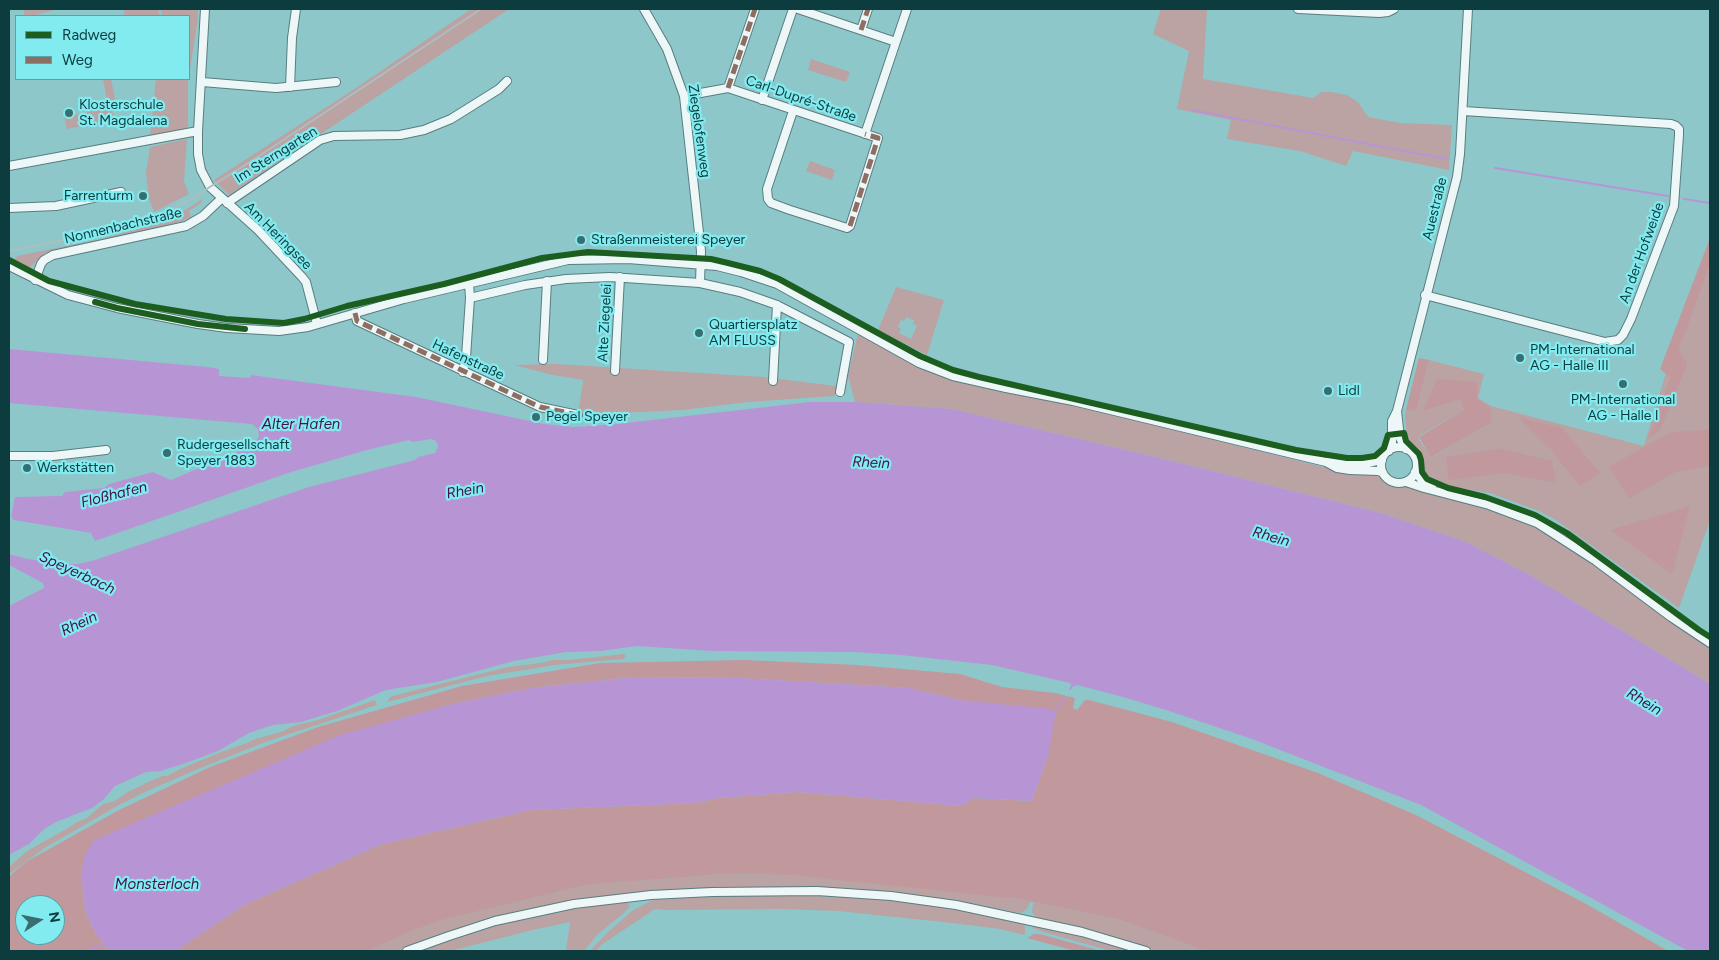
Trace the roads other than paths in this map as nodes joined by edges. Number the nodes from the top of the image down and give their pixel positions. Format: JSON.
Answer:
{"nodes":[{"id":1,"x":205,"y":9,"type":"edge"},
{"id":2,"x":296,"y":9,"type":"edge"},
{"id":3,"x":644,"y":9,"type":"edge"},
{"id":4,"x":755,"y":9,"type":"edge"},
{"id":5,"x":793,"y":9,"type":"edge"},
{"id":6,"x":798,"y":9,"type":"edge"},
{"id":7,"x":868,"y":9,"type":"edge"},
{"id":8,"x":907,"y":9,"type":"edge"},
{"id":9,"x":1298,"y":9,"type":"edge"},
{"id":10,"x":1394,"y":9,"type":"edge"},
{"id":11,"x":1468,"y":9,"type":"edge"},
{"id":12,"x":861,"y":30,"type":"junction"},
{"id":13,"x":896,"y":42,"type":"junction"},
{"id":14,"x":202,"y":82,"type":"junction"},
{"id":15,"x":336,"y":82,"type":"dead end"},
{"id":16,"x":507,"y":82,"type":"dead end"},
{"id":17,"x":290,"y":87,"type":"junction"},
{"id":18,"x":728,"y":88,"type":"junction"},
{"id":19,"x":684,"y":96,"type":"junction"},
{"id":20,"x":762,"y":100,"type":"junction"},
{"id":21,"x":793,"y":111,"type":"junction"},
{"id":22,"x":1463,"y":111,"type":"junction"},
{"id":23,"x":198,"y":131,"type":"junction"},
{"id":24,"x":865,"y":134,"type":"junction"},
{"id":25,"x":9,"y":166,"type":"edge"},
{"id":26,"x":121,"y":192,"type":"dead end"},
{"id":27,"x":225,"y":200,"type":"junction"},
{"id":28,"x":9,"y":208,"type":"edge"},
{"id":29,"x":701,"y":264,"type":"junction"},
{"id":30,"x":9,"y":266,"type":"edge"},
{"id":31,"x":620,"y":277,"type":"junction"},
{"id":32,"x":35,"y":280,"type":"junction"},
{"id":33,"x":547,"y":281,"type":"junction"},
{"id":34,"x":469,"y":283,"type":"junction"},
{"id":35,"x":700,"y":283,"type":"junction"},
{"id":36,"x":1426,"y":295,"type":"junction"},
{"id":37,"x":470,"y":298,"type":"junction"},
{"id":38,"x":777,"y":305,"type":"junction"},
{"id":39,"x":355,"y":313,"type":"junction"},
{"id":40,"x":317,"y":324,"type":"junction"},
{"id":41,"x":855,"y":327,"type":"junction"},
{"id":42,"x":848,"y":342,"type":"junction"},
{"id":43,"x":543,"y":360,"type":"dead end"},
{"id":44,"x":615,"y":370,"type":"dead end"},
{"id":45,"x":463,"y":372,"type":"junction"},
{"id":46,"x":773,"y":380,"type":"dead end"},
{"id":47,"x":840,"y":392,"type":"dead end"},
{"id":48,"x":1397,"y":411,"type":"junction"},
{"id":49,"x":578,"y":415,"type":"dead end"},
{"id":50,"x":1406,"y":449,"type":"junction"},
{"id":51,"x":106,"y":450,"type":"dead end"},
{"id":52,"x":1388,"y":451,"type":"junction"},
{"id":53,"x":9,"y":456,"type":"edge"},
{"id":54,"x":1382,"y":460,"type":"junction"},
{"id":55,"x":1326,"y":462,"type":"junction"},
{"id":56,"x":1382,"y":472,"type":"junction"},
{"id":57,"x":1415,"y":472,"type":"junction"},
{"id":58,"x":1406,"y":482,"type":"junction"},
{"id":59,"x":1438,"y":491,"type":"junction"},
{"id":60,"x":1710,"y":643,"type":"edge"},
{"id":61,"x":407,"y":951,"type":"edge"},
{"id":62,"x":1146,"y":951,"type":"edge"}],
"edges":[{"from":1,"to":14,"type":"street","name":"Am Heringsee"},
{"from":2,"to":17,"type":"street"},
{"from":3,"to":19,"type":"street","name":"Ziegelofenweg"},
{"from":4,"to":18,"type":"street","name":"Carl-Dupré-Straße"},
{"from":5,"to":20,"type":"street"},
{"from":6,"to":12,"type":"street"},
{"from":7,"to":12,"type":"street"},
{"from":8,"to":13,"type":"street"},
{"from":9,"to":10,"type":"street"},
{"from":11,"to":22,"type":"street","name":"Auestraße"},
{"from":12,"to":13,"type":"street"},
{"from":13,"to":24,"type":"street"},
{"from":14,"to":17,"type":"street"},
{"from":14,"to":23,"type":"street","name":"Am Heringsee"},
{"from":15,"to":17,"type":"street"},
{"from":16,"to":27,"type":"street","name":"Im Sterngarten"},
{"from":18,"to":19,"type":"street","name":"Carl-Dupré-Straße"},
{"from":18,"to":20,"type":"street","name":"Carl-Dupré-Straße"},
{"from":19,"to":29,"type":"street","name":"Ziegelofenweg"},
{"from":20,"to":21,"type":"street","name":"Carl-Dupré-Straße"},
{"from":21,"to":24,"type":"street","name":"Carl-Dupré-Straße"},
{"from":21,"to":24,"type":"street"},
{"from":22,"to":36,"type":"street","name":"Auestraße"},
{"from":22,"to":36,"type":"street","name":"An der Hofweide"},
{"from":23,"to":25,"type":"street"},
{"from":23,"to":27,"type":"street","name":"Am Heringsee"},
{"from":26,"to":28,"type":"street"},
{"from":27,"to":32,"type":"street","name":"Nonnenbachstraße"},
{"from":27,"to":40,"type":"street","name":"Am Heringsee"},
{"from":29,"to":34,"type":"street"},
{"from":29,"to":35,"type":"street"},
{"from":29,"to":41,"type":"street"},
{"from":30,"to":32,"type":"street"},
{"from":31,"to":33,"type":"street","name":"Alte Ziegelei"},
{"from":31,"to":35,"type":"street","name":"Alte Ziegelei"},
{"from":31,"to":44,"type":"street","name":"Alte Ziegelei"},
{"from":32,"to":40,"type":"street"},
{"from":33,"to":37,"type":"street","name":"Alte Ziegelei"},
{"from":33,"to":43,"type":"street"},
{"from":34,"to":37,"type":"street"},
{"from":34,"to":39,"type":"street"},
{"from":35,"to":38,"type":"street","name":"Alte Ziegelei"},
{"from":36,"to":48,"type":"street","name":"Auestraße"},
{"from":37,"to":45,"type":"street"},
{"from":38,"to":42,"type":"street","name":"Alte Ziegelei"},
{"from":38,"to":46,"type":"street"},
{"from":39,"to":40,"type":"street"},
{"from":39,"to":45,"type":"street","name":"Hafenstraße"},
{"from":41,"to":42,"type":"street"},
{"from":41,"to":55,"type":"street"},
{"from":42,"to":47,"type":"street"},
{"from":45,"to":49,"type":"street","name":"Hafenstraße"},
{"from":48,"to":50,"type":"street","name":"Auestraße"},
{"from":48,"to":52,"type":"street","name":"Auestraße"},
{"from":50,"to":52,"type":"street"},
{"from":50,"to":57,"type":"street"},
{"from":51,"to":53,"type":"street"},
{"from":52,"to":54,"type":"street"},
{"from":54,"to":55,"type":"street"},
{"from":54,"to":56,"type":"street"},
{"from":55,"to":56,"type":"street"},
{"from":56,"to":58,"type":"street"},
{"from":57,"to":58,"type":"street"},
{"from":57,"to":59,"type":"street"},
{"from":58,"to":59,"type":"street"},
{"from":59,"to":60,"type":"street"},
{"from":61,"to":62,"type":"street"}]}
